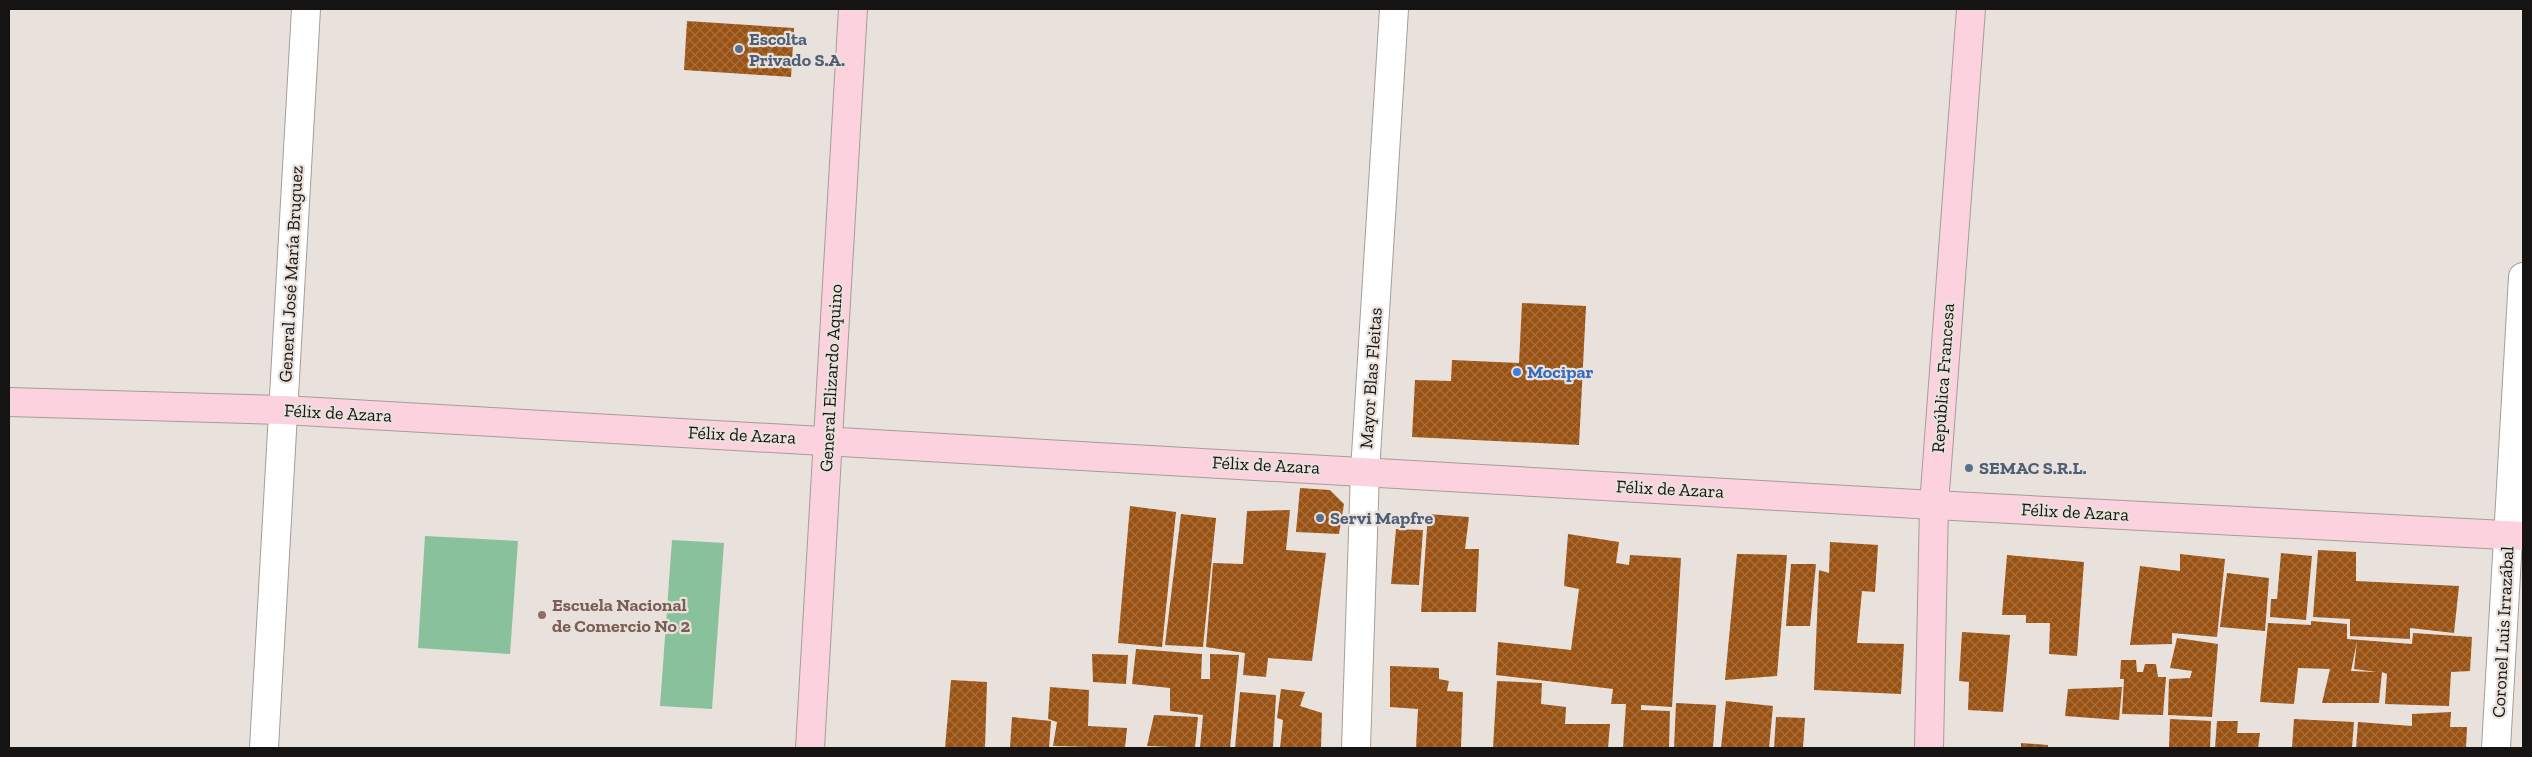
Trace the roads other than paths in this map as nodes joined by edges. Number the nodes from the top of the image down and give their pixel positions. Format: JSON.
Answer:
{"nodes":[{"id":1,"x":306,"y":9,"type":"edge"},
{"id":2,"x":853,"y":9,"type":"edge"},
{"id":3,"x":1394,"y":9,"type":"edge"},
{"id":4,"x":1971,"y":9,"type":"edge"},
{"id":5,"x":2523,"y":277,"type":"edge"},
{"id":6,"x":9,"y":402,"type":"edge"},
{"id":7,"x":283,"y":410,"type":"junction"},
{"id":8,"x":827,"y":440,"type":"junction"},
{"id":9,"x":1365,"y":471,"type":"junction"},
{"id":10,"x":1934,"y":505,"type":"junction"},
{"id":11,"x":2516,"y":535,"type":"edge"},
{"id":12,"x":264,"y":748,"type":"edge"},
{"id":13,"x":810,"y":748,"type":"edge"},
{"id":14,"x":1356,"y":748,"type":"edge"},
{"id":15,"x":1929,"y":748,"type":"edge"},
{"id":16,"x":2496,"y":748,"type":"edge"}],
"edges":[{"from":1,"to":7,"type":"street","name":"General José María Bruguez"},
{"from":2,"to":8,"type":"street","name":"General Elizardo Aquino"},
{"from":3,"to":9,"type":"street","name":"Mayor Blas Fleitas"},
{"from":4,"to":10,"type":"street","name":"República Francesa"},
{"from":5,"to":11,"type":"street","name":"Coronel Luis Irrazábal"},
{"from":6,"to":7,"type":"street","name":"Félix de Azara"},
{"from":7,"to":8,"type":"street","name":"Félix de Azara"},
{"from":7,"to":12,"type":"street","name":"General José María Bruguez"},
{"from":8,"to":9,"type":"street","name":"Félix de Azara"},
{"from":8,"to":13,"type":"street","name":"General Elizardo Aquino"},
{"from":9,"to":10,"type":"street","name":"Félix de Azara"},
{"from":9,"to":14,"type":"street","name":"Mayor Blas Fleitas"},
{"from":10,"to":11,"type":"street","name":"Félix de Azara"},
{"from":10,"to":15,"type":"street","name":"República Francesa"},
{"from":11,"to":16,"type":"street","name":"Coronel Luis Irrazábal"}]}
